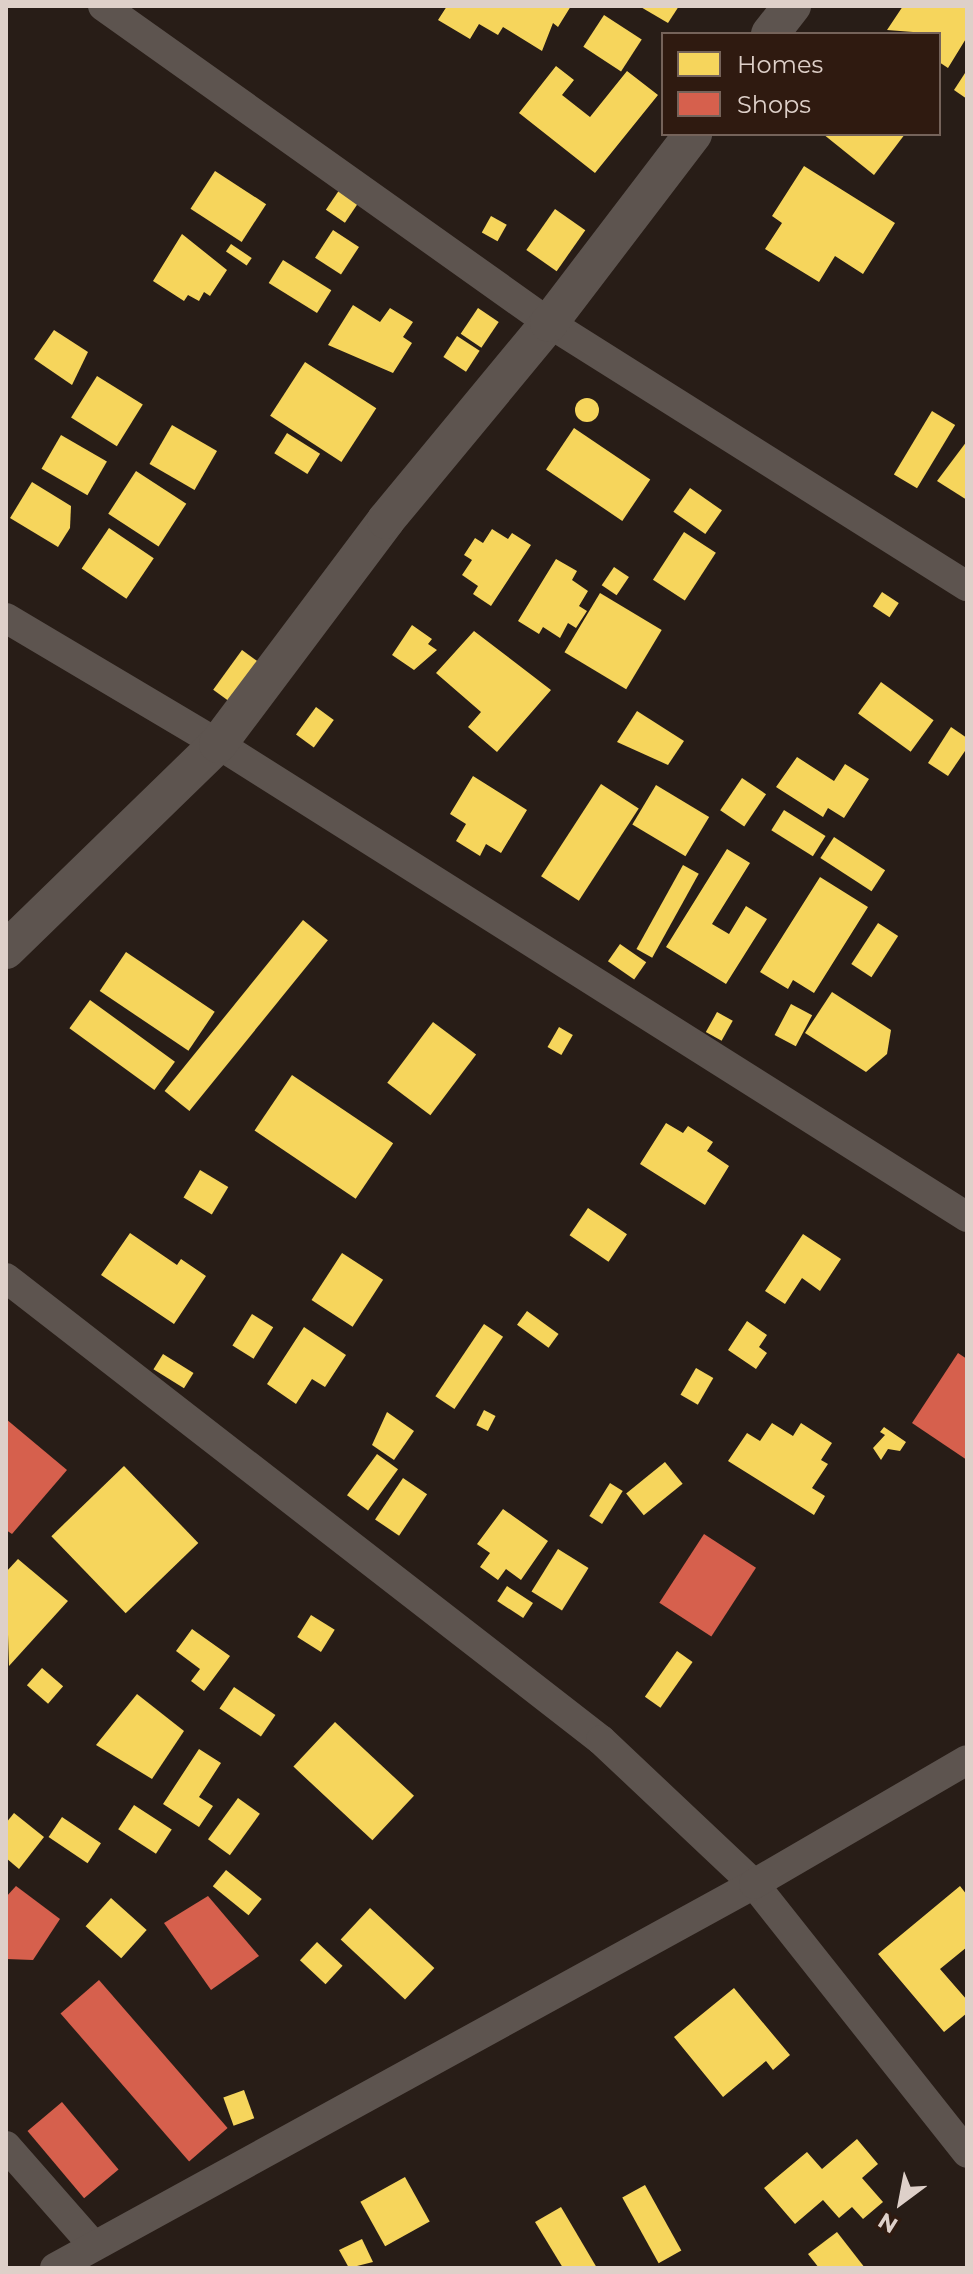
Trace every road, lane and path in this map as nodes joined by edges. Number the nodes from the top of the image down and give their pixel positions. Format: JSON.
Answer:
{"nodes":[{"id":1,"x":103,"y":6,"type":"edge"},
{"id":2,"x":792,"y":6,"type":"edge"},
{"id":3,"x":772,"y":32,"type":"edge"},
{"id":4,"x":691,"y":136,"type":"edge"},
{"id":5,"x":549,"y":323,"type":"junction"},
{"id":6,"x":967,"y":586,"type":"edge"},
{"id":7,"x":6,"y":618,"type":"edge"},
{"id":8,"x":218,"y":744,"type":"junction"},
{"id":9,"x":6,"y":950,"type":"edge"},
{"id":10,"x":967,"y":1217,"type":"edge"},
{"id":11,"x":6,"y":1278,"type":"edge"},
{"id":12,"x":967,"y":1760,"type":"edge"},
{"id":13,"x":754,"y":1884,"type":"junction"},
{"id":14,"x":6,"y":2146,"type":"edge"},
{"id":15,"x":967,"y":2153,"type":"edge"},
{"id":16,"x":94,"y":2246,"type":"junction"},
{"id":17,"x":55,"y":2268,"type":"edge"}],
"edges":[{"from":1,"to":5,"type":"street"},
{"from":2,"to":3,"type":"street"},
{"from":4,"to":5,"type":"street"},
{"from":5,"to":6,"type":"street"},
{"from":5,"to":8,"type":"street"},
{"from":7,"to":8,"type":"street"},
{"from":8,"to":9,"type":"street"},
{"from":8,"to":10,"type":"street"},
{"from":11,"to":13,"type":"street"},
{"from":12,"to":13,"type":"street"},
{"from":13,"to":15,"type":"street"},
{"from":13,"to":16,"type":"street"},
{"from":14,"to":16,"type":"street"},
{"from":16,"to":17,"type":"street"}]}
